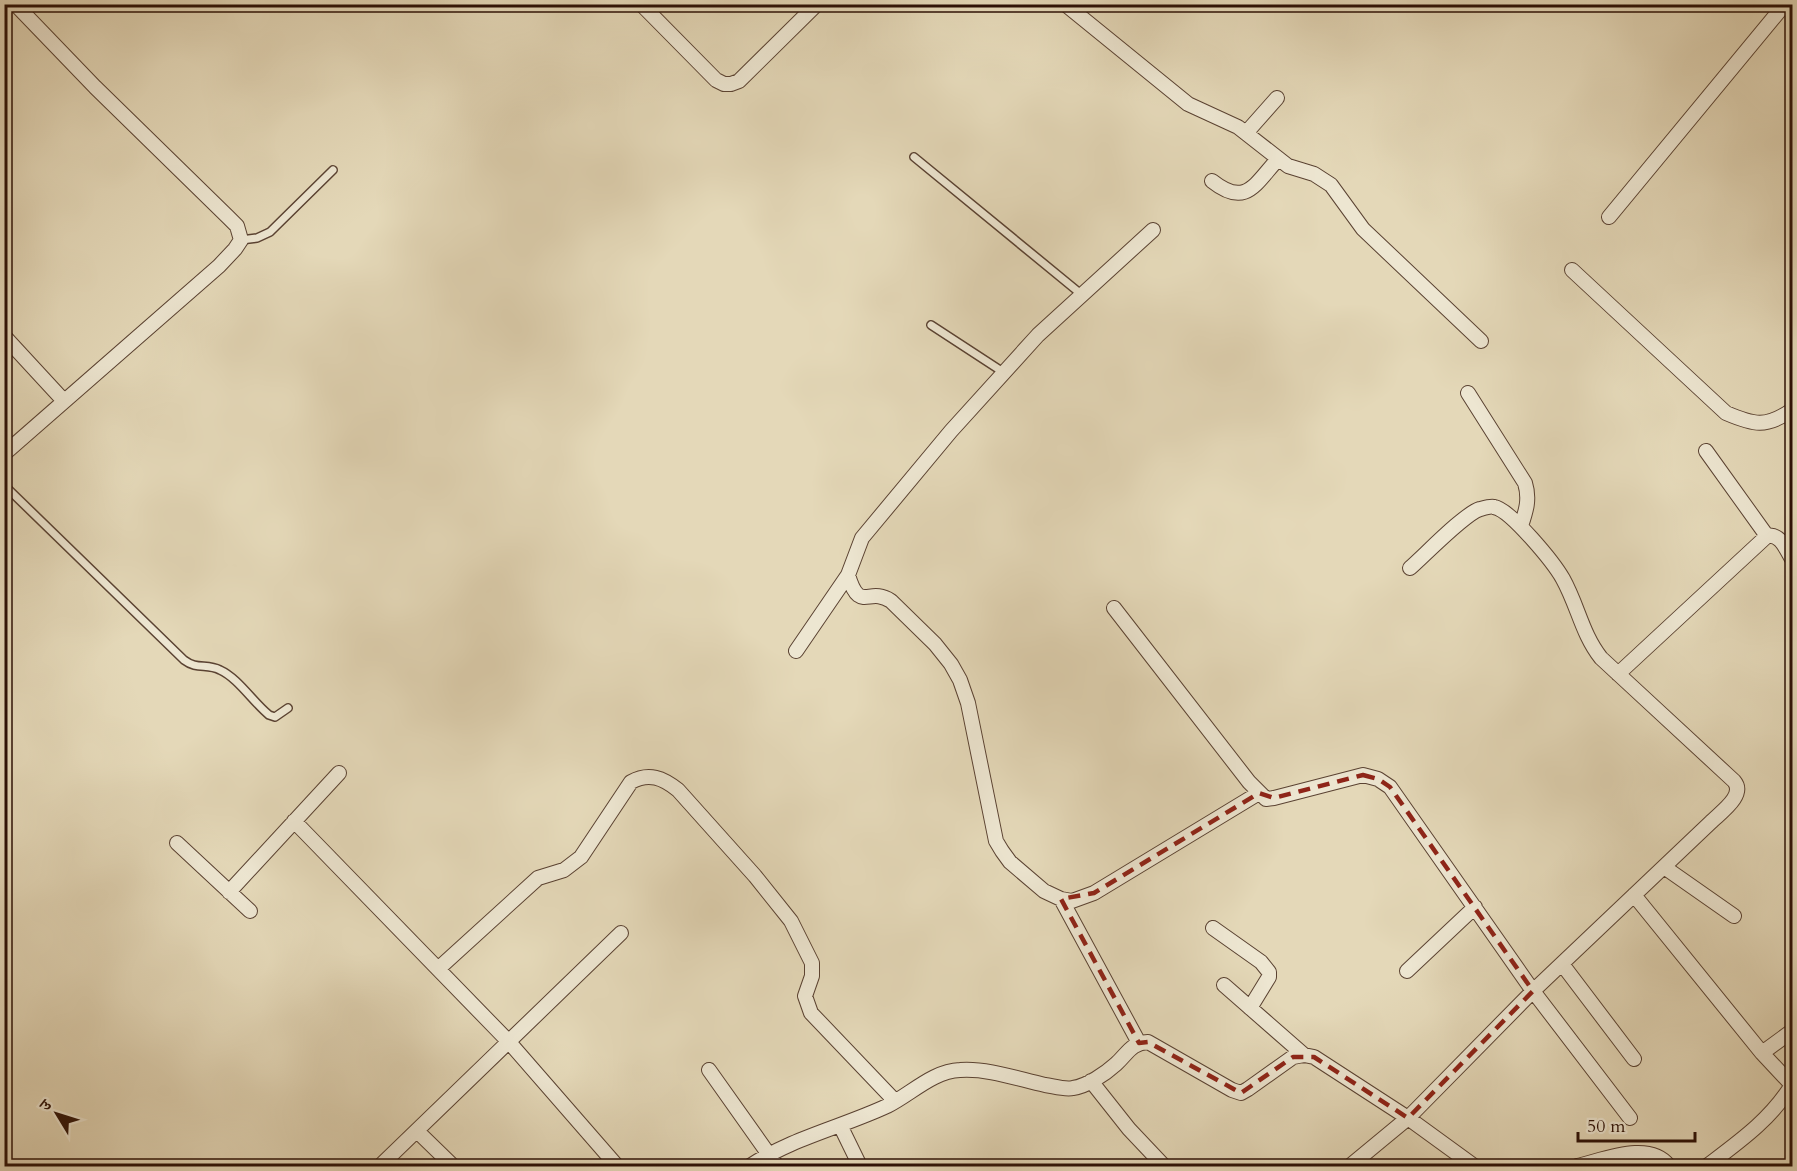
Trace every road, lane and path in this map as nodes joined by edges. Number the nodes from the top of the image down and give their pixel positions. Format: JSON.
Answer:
{"nodes":[{"id":1,"x":15,"y":4,"type":"edge"},
{"id":2,"x":640,"y":4,"type":"edge"},
{"id":3,"x":817,"y":4,"type":"edge"},
{"id":4,"x":1065,"y":4,"type":"edge"},
{"id":5,"x":1785,"y":4,"type":"edge"},
{"id":6,"x":1277,"y":98,"type":"dead end"},
{"id":7,"x":1246,"y":133,"type":"junction"},
{"id":8,"x":914,"y":157,"type":"dead end"},
{"id":9,"x":1278,"y":159,"type":"junction"},
{"id":10,"x":333,"y":170,"type":"dead end"},
{"id":11,"x":1212,"y":181,"type":"dead end"},
{"id":12,"x":1609,"y":217,"type":"dead end"},
{"id":13,"x":1153,"y":230,"type":"dead end"},
{"id":14,"x":241,"y":240,"type":"junction"},
{"id":15,"x":1572,"y":270,"type":"dead end"},
{"id":16,"x":1081,"y":294,"type":"junction"},
{"id":17,"x":931,"y":325,"type":"dead end"},
{"id":18,"x":4,"y":336,"type":"edge"},
{"id":19,"x":1481,"y":341,"type":"dead end"},
{"id":20,"x":1003,"y":372,"type":"junction"},
{"id":21,"x":1468,"y":393,"type":"dead end"},
{"id":22,"x":64,"y":401,"type":"junction"},
{"id":23,"x":1792,"y":410,"type":"edge"},
{"id":24,"x":1706,"y":451,"type":"dead end"},
{"id":25,"x":4,"y":454,"type":"edge"},
{"id":26,"x":4,"y":485,"type":"edge"},
{"id":27,"x":1521,"y":526,"type":"junction"},
{"id":28,"x":1767,"y":536,"type":"junction"},
{"id":29,"x":1792,"y":559,"type":"edge"},
{"id":30,"x":1410,"y":568,"type":"dead end"},
{"id":31,"x":848,"y":575,"type":"junction"},
{"id":32,"x":1114,"y":608,"type":"dead end"},
{"id":33,"x":796,"y":651,"type":"dead end"},
{"id":34,"x":1618,"y":674,"type":"junction"},
{"id":35,"x":288,"y":708,"type":"dead end"},
{"id":36,"x":339,"y":773,"type":"dead end"},
{"id":37,"x":1259,"y":793,"type":"junction"},
{"id":38,"x":294,"y":821,"type":"junction"},
{"id":39,"x":177,"y":843,"type":"dead end"},
{"id":40,"x":1664,"y":867,"type":"junction"},
{"id":41,"x":229,"y":892,"type":"junction"},
{"id":42,"x":1634,"y":895,"type":"junction"},
{"id":43,"x":1061,"y":899,"type":"junction"},
{"id":44,"x":1475,"y":908,"type":"junction"},
{"id":45,"x":250,"y":911,"type":"dead end"},
{"id":46,"x":1734,"y":916,"type":"dead end"},
{"id":47,"x":1213,"y":928,"type":"dead end"},
{"id":48,"x":621,"y":933,"type":"dead end"},
{"id":49,"x":1562,"y":964,"type":"junction"},
{"id":50,"x":438,"y":969,"type":"junction"},
{"id":51,"x":1407,"y":971,"type":"dead end"},
{"id":52,"x":1224,"y":985,"type":"dead end"},
{"id":53,"x":1533,"y":991,"type":"junction"},
{"id":54,"x":1250,"y":1008,"type":"junction"},
{"id":55,"x":1792,"y":1032,"type":"edge"},
{"id":56,"x":509,"y":1042,"type":"junction"},
{"id":57,"x":1139,"y":1042,"type":"junction"},
{"id":58,"x":1762,"y":1053,"type":"junction"},
{"id":59,"x":1305,"y":1055,"type":"junction"},
{"id":60,"x":1634,"y":1059,"type":"dead end"},
{"id":61,"x":709,"y":1070,"type":"dead end"},
{"id":62,"x":1091,"y":1081,"type":"junction"},
{"id":63,"x":1792,"y":1085,"type":"edge"},
{"id":64,"x":895,"y":1101,"type":"junction"},
{"id":65,"x":1408,"y":1118,"type":"junction"},
{"id":66,"x":1630,"y":1118,"type":"dead end"},
{"id":67,"x":840,"y":1125,"type":"junction"},
{"id":68,"x":417,"y":1131,"type":"junction"},
{"id":69,"x":773,"y":1161,"type":"edge"},
{"id":70,"x":380,"y":1167,"type":"edge"},
{"id":71,"x":453,"y":1167,"type":"edge"},
{"id":72,"x":617,"y":1167,"type":"edge"},
{"id":73,"x":750,"y":1167,"type":"edge"},
{"id":74,"x":860,"y":1167,"type":"edge"},
{"id":75,"x":1164,"y":1167,"type":"edge"},
{"id":76,"x":1350,"y":1167,"type":"edge"},
{"id":77,"x":1474,"y":1167,"type":"edge"},
{"id":78,"x":1577,"y":1167,"type":"edge"},
{"id":79,"x":1669,"y":1167,"type":"edge"},
{"id":80,"x":1707,"y":1167,"type":"edge"}],
"edges":[{"from":1,"to":14,"type":"street"},
{"from":2,"to":3,"type":"street"},
{"from":4,"to":7,"type":"street"},
{"from":5,"to":12,"type":"street"},
{"from":6,"to":7,"type":"street"},
{"from":7,"to":9,"type":"street"},
{"from":8,"to":16,"type":"lane"},
{"from":9,"to":11,"type":"street"},
{"from":9,"to":19,"type":"street"},
{"from":10,"to":14,"type":"lane"},
{"from":13,"to":16,"type":"street"},
{"from":14,"to":22,"type":"street"},
{"from":15,"to":23,"type":"street"},
{"from":16,"to":20,"type":"street"},
{"from":17,"to":20,"type":"lane"},
{"from":18,"to":22,"type":"street"},
{"from":20,"to":31,"type":"street"},
{"from":21,"to":27,"type":"street"},
{"from":22,"to":25,"type":"street"},
{"from":24,"to":28,"type":"street"},
{"from":26,"to":35,"type":"lane"},
{"from":27,"to":30,"type":"street"},
{"from":27,"to":34,"type":"street"},
{"from":28,"to":29,"type":"street"},
{"from":28,"to":34,"type":"street"},
{"from":31,"to":33,"type":"street"},
{"from":31,"to":43,"type":"street"},
{"from":32,"to":37,"type":"street"},
{"from":34,"to":40,"type":"street"},
{"from":36,"to":38,"type":"street"},
{"from":37,"to":43,"type":"street"},
{"from":37,"to":44,"type":"street"},
{"from":38,"to":41,"type":"street"},
{"from":38,"to":50,"type":"street"},
{"from":39,"to":41,"type":"street"},
{"from":40,"to":42,"type":"street"},
{"from":40,"to":46,"type":"street"},
{"from":41,"to":45,"type":"street"},
{"from":42,"to":49,"type":"street"},
{"from":42,"to":58,"type":"street"},
{"from":43,"to":57,"type":"street"},
{"from":44,"to":51,"type":"street"},
{"from":44,"to":53,"type":"street"},
{"from":47,"to":54,"type":"street"},
{"from":48,"to":56,"type":"street"},
{"from":49,"to":53,"type":"street"},
{"from":49,"to":60,"type":"street"},
{"from":50,"to":56,"type":"street"},
{"from":50,"to":64,"type":"street"},
{"from":52,"to":54,"type":"street"},
{"from":53,"to":65,"type":"street"},
{"from":53,"to":66,"type":"street"},
{"from":54,"to":59,"type":"street"},
{"from":55,"to":58,"type":"street"},
{"from":56,"to":68,"type":"street"},
{"from":56,"to":72,"type":"street"},
{"from":57,"to":59,"type":"street"},
{"from":57,"to":62,"type":"street"},
{"from":58,"to":63,"type":"street"},
{"from":59,"to":65,"type":"street"},
{"from":61,"to":69,"type":"street"},
{"from":62,"to":64,"type":"street"},
{"from":62,"to":75,"type":"street"},
{"from":63,"to":80,"type":"street"},
{"from":64,"to":67,"type":"street"},
{"from":65,"to":76,"type":"street"},
{"from":65,"to":77,"type":"street"},
{"from":67,"to":69,"type":"street"},
{"from":67,"to":74,"type":"street"},
{"from":68,"to":70,"type":"street"},
{"from":68,"to":71,"type":"street"},
{"from":69,"to":73,"type":"street"},
{"from":78,"to":79,"type":"street"}]}
